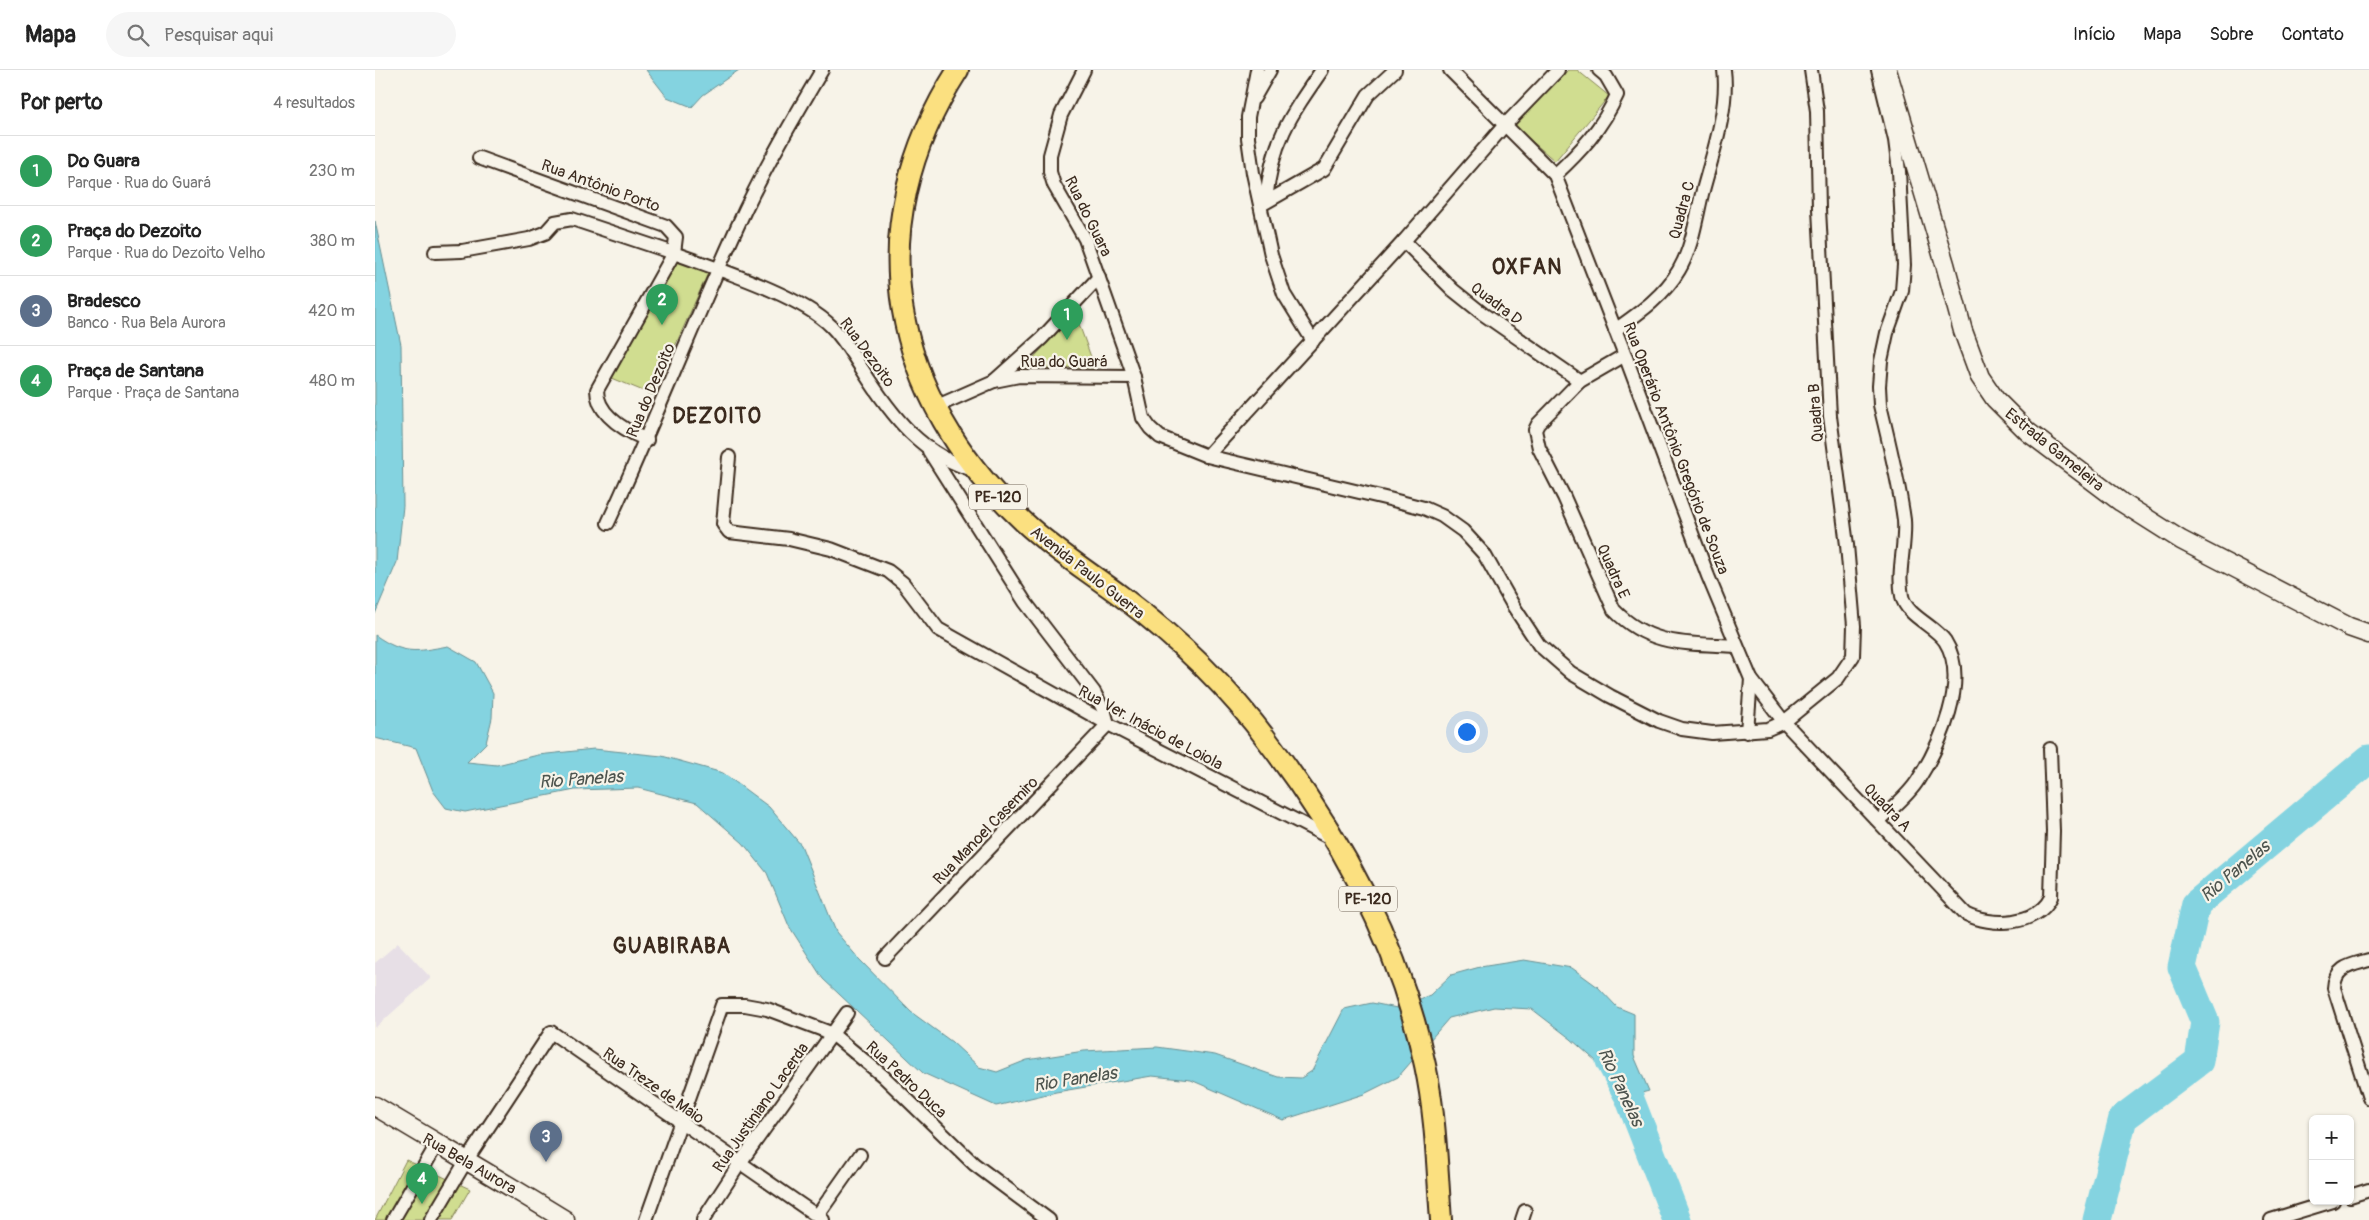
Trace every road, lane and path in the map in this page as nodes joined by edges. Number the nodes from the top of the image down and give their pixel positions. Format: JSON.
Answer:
{"nodes":[{"id":1,"x":822,"y":70,"type":"edge"},
{"id":2,"x":958,"y":70,"type":"edge"},
{"id":3,"x":1083,"y":70,"type":"edge"},
{"id":4,"x":1257,"y":70,"type":"edge"},
{"id":5,"x":1270,"y":70,"type":"edge"},
{"id":6,"x":1322,"y":70,"type":"edge"},
{"id":7,"x":1395,"y":70,"type":"edge"},
{"id":8,"x":1450,"y":70,"type":"edge"},
{"id":9,"x":1558,"y":70,"type":"edge"},
{"id":10,"x":1599,"y":70,"type":"edge"},
{"id":11,"x":1724,"y":70,"type":"edge"},
{"id":12,"x":1811,"y":70,"type":"edge"},
{"id":13,"x":1878,"y":70,"type":"edge"},
{"id":14,"x":1887,"y":70,"type":"edge"},
{"id":15,"x":1250,"y":105,"type":"junction"},
{"id":16,"x":1504,"y":126,"type":"junction"},
{"id":17,"x":479,"y":158,"type":"dead end"},
{"id":18,"x":1555,"y":175,"type":"junction"},
{"id":19,"x":1263,"y":203,"type":"junction"},
{"id":20,"x":1404,"y":241,"type":"junction"},
{"id":21,"x":435,"y":252,"type":"dead end"},
{"id":22,"x":674,"y":252,"type":"junction"},
{"id":23,"x":719,"y":270,"type":"junction"},
{"id":24,"x":1099,"y":278,"type":"junction"},
{"id":25,"x":1615,"y":330,"type":"junction"},
{"id":26,"x":1313,"y":342,"type":"junction"},
{"id":27,"x":1625,"y":355,"type":"junction"},
{"id":28,"x":1134,"y":377,"type":"junction"},
{"id":29,"x":994,"y":381,"type":"junction"},
{"id":30,"x":1580,"y":381,"type":"junction"},
{"id":31,"x":935,"y":407,"type":"junction"},
{"id":32,"x":647,"y":440,"type":"junction"},
{"id":33,"x":926,"y":447,"type":"junction"},
{"id":34,"x":1207,"y":456,"type":"junction"},
{"id":35,"x":729,"y":457,"type":"dead end"},
{"id":36,"x":978,"y":471,"type":"junction"},
{"id":37,"x":608,"y":523,"type":"dead end"},
{"id":38,"x":2369,"y":634,"type":"edge"},
{"id":39,"x":1736,"y":646,"type":"junction"},
{"id":40,"x":1751,"y":680,"type":"junction"},
{"id":41,"x":1784,"y":722,"type":"junction"},
{"id":42,"x":1108,"y":724,"type":"junction"},
{"id":43,"x":1747,"y":732,"type":"junction"},
{"id":44,"x":2050,"y":749,"type":"dead end"},
{"id":45,"x":1879,"y":821,"type":"junction"},
{"id":46,"x":1337,"y":842,"type":"junction"},
{"id":47,"x":885,"y":958,"type":"dead end"},
{"id":48,"x":2369,"y":960,"type":"edge"},
{"id":49,"x":847,"y":1013,"type":"dead end"},
{"id":50,"x":831,"y":1033,"type":"junction"},
{"id":51,"x":2366,"y":1075,"type":"edge"},
{"id":52,"x":2369,"y":1098,"type":"edge"},
{"id":53,"x":375,"y":1106,"type":"edge"},
{"id":54,"x":680,"y":1123,"type":"junction"},
{"id":55,"x":437,"y":1144,"type":"junction"},
{"id":56,"x":860,"y":1155,"type":"dead end"},
{"id":57,"x":466,"y":1162,"type":"junction"},
{"id":58,"x":740,"y":1163,"type":"junction"},
{"id":59,"x":2369,"y":1190,"type":"edge"},
{"id":60,"x":2354,"y":1195,"type":"edge"},
{"id":61,"x":2320,"y":1205,"type":"edge"},
{"id":62,"x":820,"y":1218,"type":"edge"},
{"id":63,"x":393,"y":1220,"type":"edge"},
{"id":64,"x":431,"y":1220,"type":"edge"},
{"id":65,"x":565,"y":1220,"type":"edge"},
{"id":66,"x":646,"y":1220,"type":"edge"},
{"id":67,"x":703,"y":1220,"type":"edge"},
{"id":68,"x":1049,"y":1220,"type":"edge"},
{"id":69,"x":1441,"y":1220,"type":"edge"},
{"id":70,"x":2271,"y":1220,"type":"edge"}],
"edges":[{"from":1,"to":23,"type":"street","name":"Rua do Dezoito"},
{"from":2,"to":31,"type":"main road","name":"Avenida Paulo Guerra","number":"PE-120"},
{"from":3,"to":24,"type":"street","name":"Rua do Guara"},
{"from":4,"to":15,"type":"street"},
{"from":5,"to":15,"type":"street"},
{"from":6,"to":19,"type":"street"},
{"from":7,"to":19,"type":"street"},
{"from":8,"to":16,"type":"street"},
{"from":9,"to":16,"type":"street"},
{"from":10,"to":18,"type":"street"},
{"from":11,"to":25,"type":"street","name":"Quadra C"},
{"from":12,"to":41,"type":"street","name":"Quadra B"},
{"from":13,"to":45,"type":"street"},
{"from":14,"to":38,"type":"street","name":"Estrada Gameleira"},
{"from":15,"to":19,"type":"street"},
{"from":16,"to":18,"type":"street"},
{"from":16,"to":20,"type":"street"},
{"from":17,"to":22,"type":"street","name":"Rua Antônio Porto"},
{"from":18,"to":25,"type":"street","name":"Rua Operário Antônio Gregório de Souza"},
{"from":19,"to":26,"type":"street"},
{"from":20,"to":26,"type":"street"},
{"from":20,"to":30,"type":"street","name":"Quadra D"},
{"from":21,"to":22,"type":"street"},
{"from":22,"to":23,"type":"street"},
{"from":22,"to":32,"type":"street"},
{"from":23,"to":32,"type":"street","name":"Rua do Dezoito"},
{"from":23,"to":33,"type":"street","name":"Rua Dezoito"},
{"from":24,"to":28,"type":"street","name":"Rua do Guara"},
{"from":24,"to":29,"type":"street","name":"Rua do Guará"},
{"from":25,"to":27,"type":"street","name":"Rua Operário Antônio Gregório de Souza"},
{"from":26,"to":34,"type":"street"},
{"from":27,"to":30,"type":"street"},
{"from":27,"to":39,"type":"street","name":"Rua Operário Antônio Gregório de Souza"},
{"from":28,"to":29,"type":"street","name":"Rua do Guará"},
{"from":28,"to":34,"type":"street","name":"Rua do Guara"},
{"from":29,"to":31,"type":"street","name":"Rua do Guará"},
{"from":30,"to":39,"type":"street","name":"Quadra E"},
{"from":31,"to":36,"type":"main road","name":"Avenida Paulo Guerra","number":"PE-120"},
{"from":32,"to":37,"type":"street","name":"Rua do Dezoito"},
{"from":33,"to":36,"type":"street","name":"Rua Dezoito"},
{"from":33,"to":42,"type":"street"},
{"from":34,"to":43,"type":"street","name":"Rua do Guara"},
{"from":35,"to":42,"type":"street","name":"Rua Ver. Inácio de Loiola"},
{"from":36,"to":46,"type":"main road","name":"Avenida Paulo Guerra","number":"PE-120"},
{"from":39,"to":40,"type":"street","name":"Rua Operário Antônio Gregório de Souza"},
{"from":40,"to":41,"type":"street","name":"Rua Operário Antônio Gregório de Souza"},
{"from":40,"to":43,"type":"street"},
{"from":41,"to":43,"type":"street","name":"Rua do Guara"},
{"from":41,"to":45,"type":"street","name":"Quadra A"},
{"from":42,"to":46,"type":"street","name":"Rua Ver. Inácio de Loiola"},
{"from":42,"to":47,"type":"street","name":"Rua Manoel Casemiro"},
{"from":44,"to":45,"type":"street","name":"Quadra A"},
{"from":46,"to":69,"type":"main road","name":"Avenida Paulo Guerra","number":"PE-120"},
{"from":48,"to":51,"type":"street"},
{"from":49,"to":50,"type":"street","name":"Rua Justiniano Lacerda"},
{"from":50,"to":54,"type":"street","name":"Rua Pedro Duca"},
{"from":50,"to":58,"type":"street","name":"Rua Justiniano Lacerda"},
{"from":50,"to":68,"type":"street","name":"Rua Pedro Duca"},
{"from":51,"to":52,"type":"street"},
{"from":53,"to":55,"type":"street","name":"Rua Bela Aurora"},
{"from":54,"to":57,"type":"street","name":"Rua Treze de Maio"},
{"from":54,"to":58,"type":"street","name":"Rua Treze de Maio"},
{"from":54,"to":66,"type":"street"},
{"from":55,"to":57,"type":"street","name":"Rua Bela Aurora"},
{"from":55,"to":63,"type":"street"},
{"from":56,"to":62,"type":"street"},
{"from":57,"to":64,"type":"street"},
{"from":57,"to":65,"type":"street","name":"Rua Bela Aurora"},
{"from":58,"to":62,"type":"street","name":"Rua Treze de Maio"},
{"from":58,"to":67,"type":"street","name":"Rua Justiniano Lacerda"},
{"from":59,"to":60,"type":"street"},
{"from":61,"to":70,"type":"street"}]}
